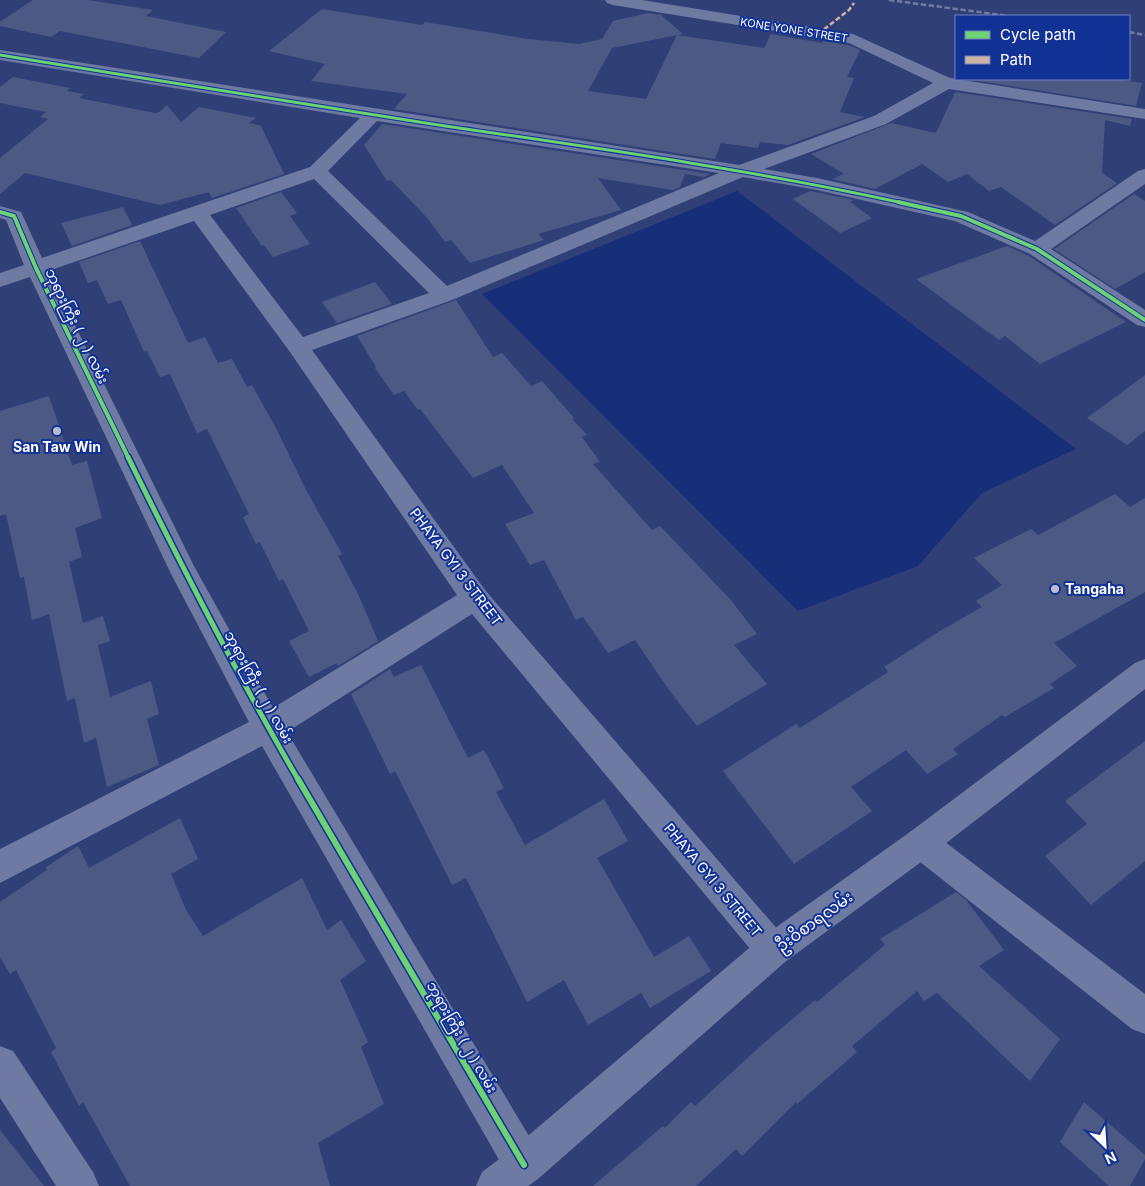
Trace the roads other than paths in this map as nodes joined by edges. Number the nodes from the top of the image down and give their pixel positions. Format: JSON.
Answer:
{"nodes":[{"id":1,"x":613,"y":0,"type":"edge"},
{"id":2,"x":0,"y":55,"type":"edge"},
{"id":3,"x":946,"y":83,"type":"junction"},
{"id":4,"x":1145,"y":114,"type":"edge"},
{"id":5,"x":373,"y":116,"type":"junction"},
{"id":6,"x":317,"y":170,"type":"junction"},
{"id":7,"x":739,"y":172,"type":"junction"},
{"id":8,"x":1145,"y":175,"type":"edge"},
{"id":9,"x":0,"y":212,"type":"edge"},
{"id":10,"x":198,"y":213,"type":"junction"},
{"id":11,"x":1037,"y":249,"type":"junction"},
{"id":12,"x":36,"y":268,"type":"junction"},
{"id":13,"x":0,"y":280,"type":"edge"},
{"id":14,"x":444,"y":295,"type":"junction"},
{"id":15,"x":1145,"y":320,"type":"edge"},
{"id":16,"x":298,"y":347,"type":"junction"},
{"id":17,"x":476,"y":598,"type":"junction"},
{"id":18,"x":1145,"y":672,"type":"edge"},
{"id":19,"x":268,"y":728,"type":"junction"},
{"id":20,"x":921,"y":843,"type":"junction"},
{"id":21,"x":0,"y":867,"type":"edge"},
{"id":22,"x":773,"y":950,"type":"junction"},
{"id":23,"x":1145,"y":1016,"type":"edge"},
{"id":24,"x":0,"y":1064,"type":"edge"},
{"id":25,"x":524,"y":1164,"type":"junction"},
{"id":26,"x":79,"y":1186,"type":"edge"},
{"id":27,"x":496,"y":1186,"type":"edge"}],
"edges":[{"from":1,"to":3,"type":"street","name":"KONE YONE STREET"},
{"from":2,"to":5,"type":"street"},
{"from":3,"to":4,"type":"street","name":"KONE YONE STREET"},
{"from":3,"to":7,"type":"street"},
{"from":5,"to":6,"type":"street"},
{"from":5,"to":7,"type":"street"},
{"from":6,"to":10,"type":"street"},
{"from":6,"to":14,"type":"street"},
{"from":7,"to":11,"type":"street"},
{"from":7,"to":14,"type":"street"},
{"from":8,"to":11,"type":"street"},
{"from":9,"to":12,"type":"street","name":"ဘုရားကြီး ( ၂ ) လမ်း"},
{"from":10,"to":12,"type":"street"},
{"from":10,"to":16,"type":"street","name":"PHAYA GYI 3 STREET"},
{"from":11,"to":15,"type":"street"},
{"from":12,"to":13,"type":"street"},
{"from":12,"to":19,"type":"street","name":"ဘုရားကြီး ( ၂ ) လမ်း"},
{"from":14,"to":16,"type":"street"},
{"from":16,"to":17,"type":"street","name":"PHAYA GYI 3 STREET"},
{"from":17,"to":19,"type":"street"},
{"from":17,"to":22,"type":"street","name":"PHAYA GYI 3 STREET"},
{"from":18,"to":20,"type":"street","name":"ဦးဝိစာရလမ်း"},
{"from":19,"to":21,"type":"street"},
{"from":19,"to":25,"type":"street","name":"ဘုရားကြီး ( ၂ ) လမ်း"},
{"from":20,"to":22,"type":"street","name":"ဦးဝိစာရလမ်း"},
{"from":20,"to":23,"type":"street"},
{"from":22,"to":25,"type":"street","name":"ဦးဝိစာရလမ်း"},
{"from":24,"to":26,"type":"street"},
{"from":25,"to":27,"type":"street","name":"ဦးဝိစာရလမ်း"}]}
